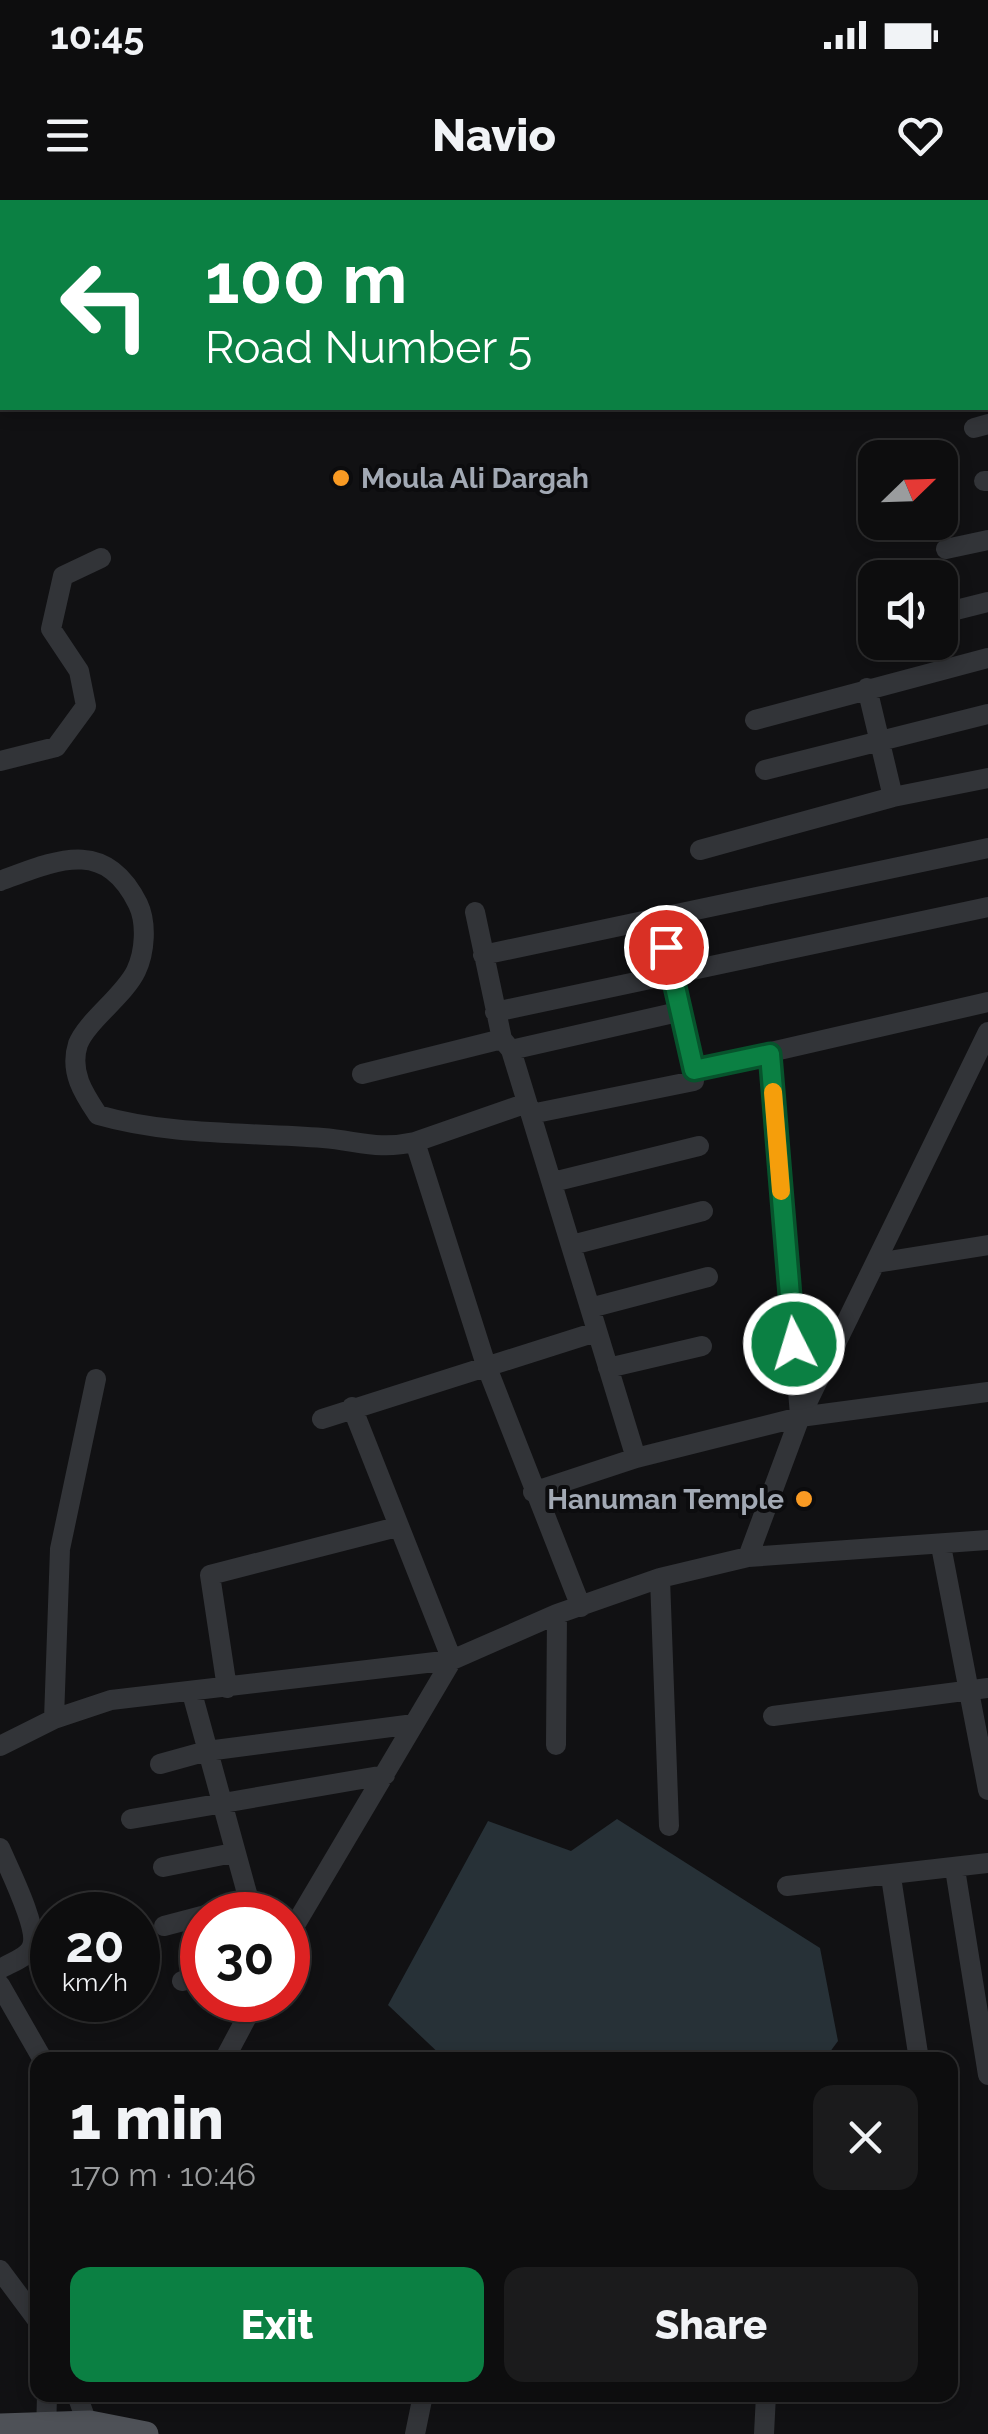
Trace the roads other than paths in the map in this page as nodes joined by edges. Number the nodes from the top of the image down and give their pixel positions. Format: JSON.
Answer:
{"nodes":[{"id":1,"x":988,"y":540,"type":"edge"},
{"id":2,"x":946,"y":549,"type":"dead end"},
{"id":3,"x":101,"y":558,"type":"dead end"},
{"id":4,"x":988,"y":602,"type":"edge"},
{"id":5,"x":958,"y":610,"type":"edge"},
{"id":6,"x":988,"y":658,"type":"edge"},
{"id":7,"x":867,"y":688,"type":"junction"},
{"id":8,"x":988,"y":714,"type":"edge"},
{"id":9,"x":754,"y":720,"type":"dead end"},
{"id":10,"x":880,"y":739,"type":"junction"},
{"id":11,"x":0,"y":761,"type":"edge"},
{"id":12,"x":765,"y":770,"type":"dead end"},
{"id":13,"x":988,"y":778,"type":"edge"},
{"id":14,"x":893,"y":797,"type":"junction"},
{"id":15,"x":988,"y":848,"type":"edge"},
{"id":16,"x":700,"y":850,"type":"dead end"},
{"id":17,"x":0,"y":882,"type":"edge"},
{"id":18,"x":988,"y":907,"type":"edge"},
{"id":19,"x":475,"y":912,"type":"dead end"},
{"id":20,"x":661,"y":918,"type":"junction"},
{"id":21,"x":483,"y":955,"type":"junction"},
{"id":22,"x":672,"y":976,"type":"junction"},
{"id":23,"x":988,"y":1002,"type":"edge"},
{"id":24,"x":495,"y":1012,"type":"junction"},
{"id":25,"x":678,"y":1012,"type":"junction"},
{"id":26,"x":988,"y":1032,"type":"edge"},
{"id":27,"x":507,"y":1044,"type":"junction"},
{"id":28,"x":770,"y":1054,"type":"junction"},
{"id":29,"x":694,"y":1070,"type":"junction"},
{"id":30,"x":362,"y":1074,"type":"dead end"},
{"id":31,"x":529,"y":1109,"type":"junction"},
{"id":32,"x":415,"y":1142,"type":"junction"},
{"id":33,"x":700,"y":1146,"type":"dead end"},
{"id":34,"x":553,"y":1182,"type":"junction"},
{"id":35,"x":703,"y":1211,"type":"dead end"},
{"id":36,"x":572,"y":1245,"type":"junction"},
{"id":37,"x":988,"y":1245,"type":"edge"},
{"id":38,"x":876,"y":1263,"type":"junction"},
{"id":39,"x":708,"y":1277,"type":"dead end"},
{"id":40,"x":590,"y":1308,"type":"junction"},
{"id":41,"x":596,"y":1332,"type":"junction"},
{"id":42,"x":702,"y":1346,"type":"dead end"},
{"id":43,"x":486,"y":1365,"type":"junction"},
{"id":44,"x":608,"y":1368,"type":"junction"},
{"id":45,"x":96,"y":1379,"type":"dead end"},
{"id":46,"x":988,"y":1392,"type":"edge"},
{"id":47,"x":352,"y":1407,"type":"junction"},
{"id":48,"x":800,"y":1417,"type":"junction"},
{"id":49,"x":322,"y":1419,"type":"dead end"},
{"id":50,"x":636,"y":1458,"type":"junction"},
{"id":51,"x":533,"y":1492,"type":"junction"},
{"id":52,"x":397,"y":1527,"type":"junction"},
{"id":53,"x":988,"y":1540,"type":"edge"},
{"id":54,"x":940,"y":1546,"type":"junction"},
{"id":55,"x":748,"y":1558,"type":"junction"},
{"id":56,"x":660,"y":1578,"type":"junction"},
{"id":57,"x":581,"y":1606,"type":"junction"},
{"id":58,"x":557,"y":1614,"type":"junction"},
{"id":59,"x":452,"y":1660,"type":"junction"},
{"id":60,"x":227,"y":1688,"type":"junction"},
{"id":61,"x":978,"y":1689,"type":"edge"},
{"id":62,"x":192,"y":1693,"type":"junction"},
{"id":63,"x":773,"y":1716,"type":"dead end"},
{"id":64,"x":54,"y":1719,"type":"junction"},
{"id":65,"x":414,"y":1724,"type":"junction"},
{"id":66,"x":0,"y":1746,"type":"edge"},
{"id":67,"x":556,"y":1746,"type":"dead end"},
{"id":68,"x":207,"y":1751,"type":"junction"},
{"id":69,"x":160,"y":1764,"type":"dead end"},
{"id":70,"x":385,"y":1775,"type":"junction"},
{"id":71,"x":988,"y":1790,"type":"edge"},
{"id":72,"x":221,"y":1803,"type":"junction"},
{"id":73,"x":131,"y":1819,"type":"dead end"},
{"id":74,"x":669,"y":1826,"type":"dead end"},
{"id":75,"x":0,"y":1848,"type":"edge"},
{"id":76,"x":233,"y":1853,"type":"junction"},
{"id":77,"x":988,"y":1863,"type":"edge"},
{"id":78,"x":163,"y":1866,"type":"dead end"},
{"id":79,"x":955,"y":1869,"type":"junction"},
{"id":80,"x":891,"y":1877,"type":"junction"},
{"id":81,"x":787,"y":1886,"type":"dead end"},
{"id":82,"x":245,"y":1892,"type":"edge"},
{"id":83,"x":310,"y":1900,"type":"edge"},
{"id":84,"x":180,"y":1922,"type":"edge"},
{"id":85,"x":164,"y":1926,"type":"dead end"},
{"id":86,"x":0,"y":1968,"type":"edge"},
{"id":87,"x":0,"y":1985,"type":"edge"},
{"id":88,"x":244,"y":2022,"type":"edge"},
{"id":89,"x":38,"y":2052,"type":"edge"},
{"id":90,"x":228,"y":2052,"type":"edge"},
{"id":91,"x":918,"y":2052,"type":"edge"},
{"id":92,"x":988,"y":2074,"type":"edge"},
{"id":93,"x":0,"y":2271,"type":"edge"},
{"id":94,"x":30,"y":2310,"type":"edge"},
{"id":95,"x":47,"y":2402,"type":"edge"},
{"id":96,"x":80,"y":2402,"type":"edge"},
{"id":97,"x":422,"y":2402,"type":"edge"},
{"id":98,"x":766,"y":2402,"type":"edge"},
{"id":99,"x":0,"y":2426,"type":"edge"},
{"id":100,"x":46,"y":2428,"type":"edge"},
{"id":101,"x":90,"y":2428,"type":"edge"},
{"id":102,"x":146,"y":2434,"type":"edge"},
{"id":103,"x":416,"y":2434,"type":"edge"},
{"id":104,"x":764,"y":2434,"type":"edge"}],
"edges":[{"from":1,"to":2,"type":"street"},
{"from":3,"to":11,"type":"street"},
{"from":4,"to":5,"type":"street"},
{"from":6,"to":7,"type":"street"},
{"from":7,"to":9,"type":"street"},
{"from":7,"to":10,"type":"street"},
{"from":8,"to":10,"type":"street"},
{"from":10,"to":12,"type":"street"},
{"from":10,"to":14,"type":"street"},
{"from":13,"to":14,"type":"street"},
{"from":14,"to":16,"type":"street"},
{"from":15,"to":20,"type":"street"},
{"from":17,"to":32,"type":"street"},
{"from":18,"to":22,"type":"street"},
{"from":19,"to":21,"type":"street"},
{"from":20,"to":21,"type":"street"},
{"from":20,"to":22,"type":"street"},
{"from":21,"to":24,"type":"street"},
{"from":22,"to":24,"type":"street"},
{"from":22,"to":25,"type":"street"},
{"from":23,"to":28,"type":"street"},
{"from":24,"to":27,"type":"street"},
{"from":25,"to":27,"type":"street"},
{"from":25,"to":29,"type":"street"},
{"from":26,"to":38,"type":"street"},
{"from":27,"to":30,"type":"street"},
{"from":27,"to":31,"type":"street"},
{"from":28,"to":29,"type":"street"},
{"from":28,"to":48,"type":"street"},
{"from":29,"to":31,"type":"street"},
{"from":31,"to":32,"type":"street"},
{"from":31,"to":34,"type":"street"},
{"from":32,"to":43,"type":"street"},
{"from":33,"to":34,"type":"street"},
{"from":34,"to":36,"type":"street"},
{"from":35,"to":36,"type":"street"},
{"from":36,"to":40,"type":"street"},
{"from":37,"to":38,"type":"street"},
{"from":38,"to":48,"type":"street"},
{"from":39,"to":40,"type":"street"},
{"from":40,"to":41,"type":"street"},
{"from":41,"to":43,"type":"street"},
{"from":41,"to":44,"type":"street"},
{"from":42,"to":44,"type":"street"},
{"from":43,"to":47,"type":"street"},
{"from":43,"to":51,"type":"street"},
{"from":44,"to":50,"type":"street"},
{"from":45,"to":64,"type":"street"},
{"from":46,"to":48,"type":"street"},
{"from":47,"to":49,"type":"street"},
{"from":47,"to":52,"type":"street"},
{"from":48,"to":50,"type":"street"},
{"from":48,"to":55,"type":"street"},
{"from":50,"to":51,"type":"street"},
{"from":51,"to":57,"type":"street"},
{"from":52,"to":59,"type":"street"},
{"from":52,"to":60,"type":"street"},
{"from":53,"to":54,"type":"street"},
{"from":54,"to":55,"type":"street"},
{"from":54,"to":61,"type":"street"},
{"from":55,"to":56,"type":"street"},
{"from":56,"to":57,"type":"street"},
{"from":56,"to":74,"type":"street"},
{"from":57,"to":58,"type":"street"},
{"from":58,"to":59,"type":"street"},
{"from":58,"to":67,"type":"street"},
{"from":59,"to":60,"type":"street"},
{"from":59,"to":65,"type":"street"},
{"from":60,"to":62,"type":"street"},
{"from":61,"to":63,"type":"street"},
{"from":61,"to":71,"type":"street"},
{"from":62,"to":64,"type":"street"},
{"from":62,"to":68,"type":"street"},
{"from":64,"to":66,"type":"street"},
{"from":65,"to":68,"type":"street"},
{"from":65,"to":70,"type":"street"},
{"from":68,"to":69,"type":"street"},
{"from":68,"to":72,"type":"street"},
{"from":70,"to":72,"type":"street"},
{"from":70,"to":83,"type":"street"},
{"from":72,"to":73,"type":"street"},
{"from":72,"to":76,"type":"street"},
{"from":75,"to":86,"type":"street"},
{"from":76,"to":78,"type":"street"},
{"from":76,"to":82,"type":"street"},
{"from":77,"to":79,"type":"street"},
{"from":79,"to":80,"type":"street"},
{"from":79,"to":92,"type":"street"},
{"from":80,"to":81,"type":"street"},
{"from":80,"to":91,"type":"street"},
{"from":84,"to":85,"type":"street"},
{"from":87,"to":89,"type":"street"},
{"from":88,"to":90,"type":"street"},
{"from":93,"to":94,"type":"street"},
{"from":95,"to":100,"type":"street"},
{"from":96,"to":101,"type":"street"},
{"from":97,"to":103,"type":"street"},
{"from":98,"to":104,"type":"street"},
{"from":99,"to":100,"type":"main road"},
{"from":100,"to":101,"type":"main road"},
{"from":101,"to":102,"type":"main road"}]}
